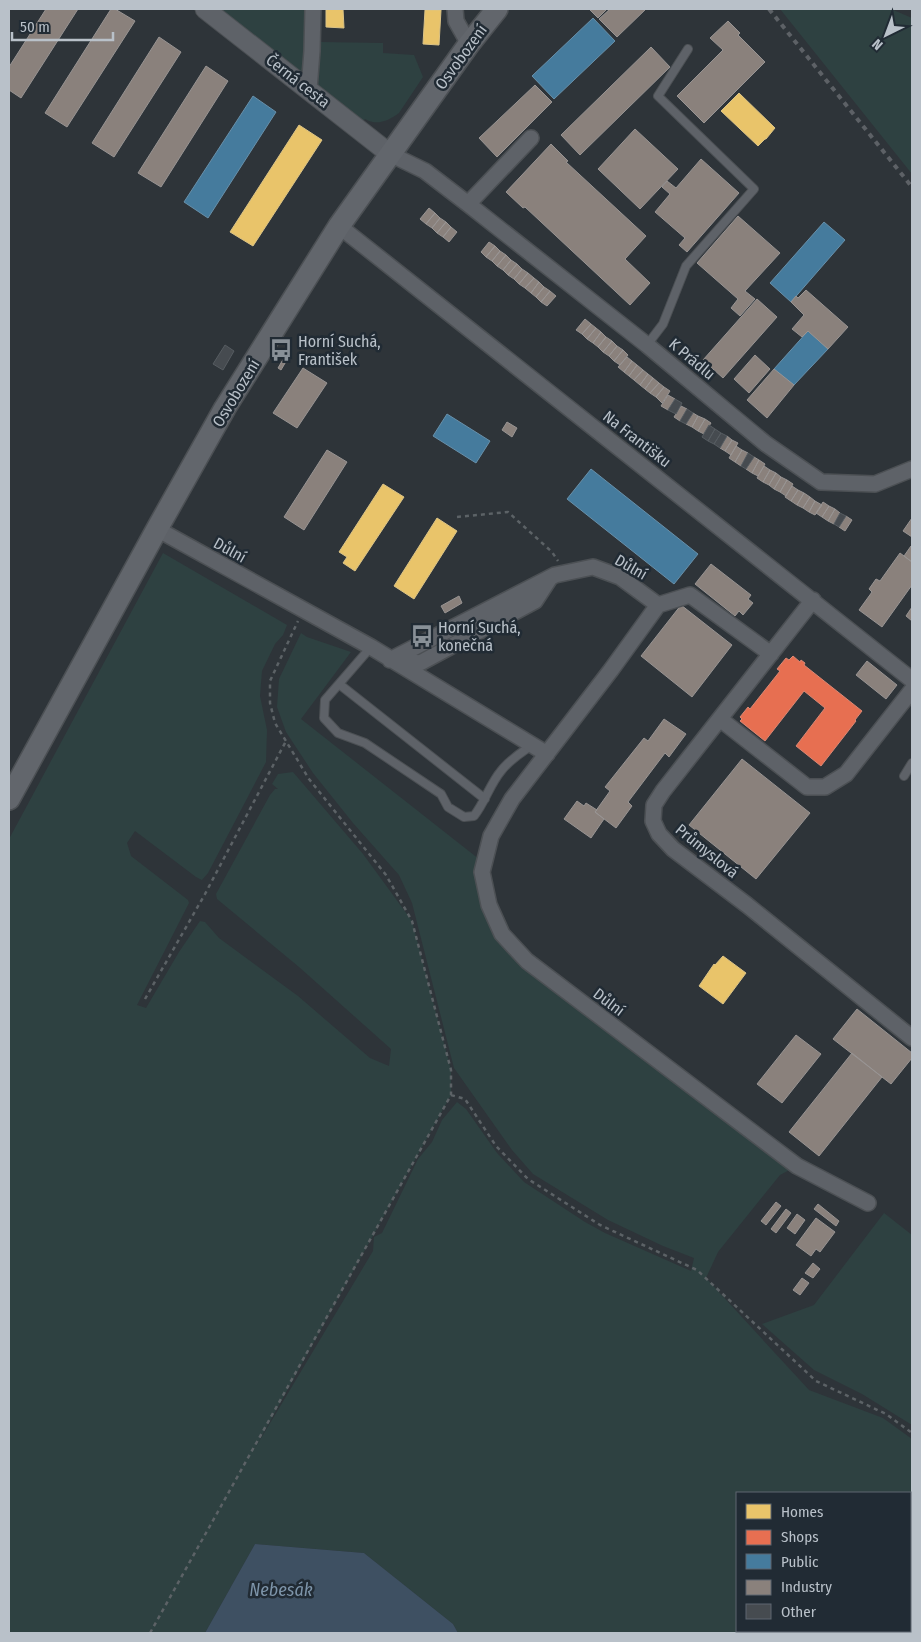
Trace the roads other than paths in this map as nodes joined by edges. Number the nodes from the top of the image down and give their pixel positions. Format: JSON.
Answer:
{"nodes":[{"id":1,"x":205,"y":9,"type":"edge"},
{"id":2,"x":313,"y":9,"type":"edge"},
{"id":3,"x":455,"y":9,"type":"edge"},
{"id":4,"x":497,"y":9,"type":"edge"},
{"id":5,"x":468,"y":44,"type":"junction"},
{"id":6,"x":688,"y":49,"type":"dead end"},
{"id":7,"x":309,"y":89,"type":"junction"},
{"id":8,"x":531,"y":138,"type":"dead end"},
{"id":9,"x":390,"y":154,"type":"junction"},
{"id":10,"x":468,"y":204,"type":"junction"},
{"id":11,"x":339,"y":226,"type":"junction"},
{"id":12,"x":647,"y":345,"type":"junction"},
{"id":13,"x":912,"y":469,"type":"edge"},
{"id":14,"x":157,"y":529,"type":"junction"},
{"id":15,"x":813,"y":600,"type":"junction"},
{"id":16,"x":658,"y":605,"type":"junction"},
{"id":17,"x":370,"y":647,"type":"junction"},
{"id":18,"x":770,"y":654,"type":"junction"},
{"id":19,"x":390,"y":660,"type":"junction"},
{"id":20,"x":912,"y":680,"type":"edge"},
{"id":21,"x":339,"y":684,"type":"junction"},
{"id":22,"x":912,"y":690,"type":"edge"},
{"id":23,"x":720,"y":719,"type":"junction"},
{"id":24,"x":532,"y":745,"type":"junction"},
{"id":25,"x":547,"y":754,"type":"junction"},
{"id":26,"x":912,"y":763,"type":"edge"},
{"id":27,"x":904,"y":776,"type":"dead end"},
{"id":28,"x":9,"y":799,"type":"edge"},
{"id":29,"x":486,"y":799,"type":"junction"},
{"id":30,"x":912,"y":1038,"type":"edge"},
{"id":31,"x":868,"y":1203,"type":"dead end"}],
"edges":[{"from":1,"to":7,"type":"street","name":"Černá cesta"},
{"from":2,"to":7,"type":"street"},
{"from":3,"to":5,"type":"street"},
{"from":4,"to":5,"type":"main road","name":"Osvobození"},
{"from":5,"to":9,"type":"main road","name":"Osvobození"},
{"from":6,"to":12,"type":"lane"},
{"from":7,"to":9,"type":"street","name":"Černá cesta"},
{"from":8,"to":10,"type":"street"},
{"from":9,"to":10,"type":"street","name":"K Prádlu"},
{"from":9,"to":11,"type":"main road","name":"Osvobození"},
{"from":10,"to":12,"type":"street","name":"K Prádlu"},
{"from":11,"to":14,"type":"main road","name":"Osvobození"},
{"from":11,"to":15,"type":"street","name":"Na Františku"},
{"from":12,"to":13,"type":"street","name":"K Prádlu"},
{"from":14,"to":17,"type":"street","name":"Důlní"},
{"from":14,"to":28,"type":"main road","name":"Osvobození"},
{"from":15,"to":18,"type":"street","name":"Průmyslová"},
{"from":15,"to":20,"type":"street","name":"Na Františku"},
{"from":16,"to":18,"type":"street"},
{"from":16,"to":19,"type":"street","name":"Důlní"},
{"from":16,"to":25,"type":"street","name":"Důlní"},
{"from":17,"to":19,"type":"street","name":"Důlní"},
{"from":17,"to":21,"type":"lane"},
{"from":18,"to":23,"type":"street","name":"Průmyslová"},
{"from":19,"to":24,"type":"street","name":"Důlní"},
{"from":21,"to":29,"type":"lane"},
{"from":21,"to":29,"type":"lane"},
{"from":22,"to":23,"type":"street"},
{"from":23,"to":30,"type":"street","name":"Průmyslová"},
{"from":24,"to":25,"type":"street","name":"Důlní"},
{"from":24,"to":29,"type":"lane"},
{"from":25,"to":31,"type":"street","name":"Důlní"},
{"from":26,"to":27,"type":"lane"}]}
